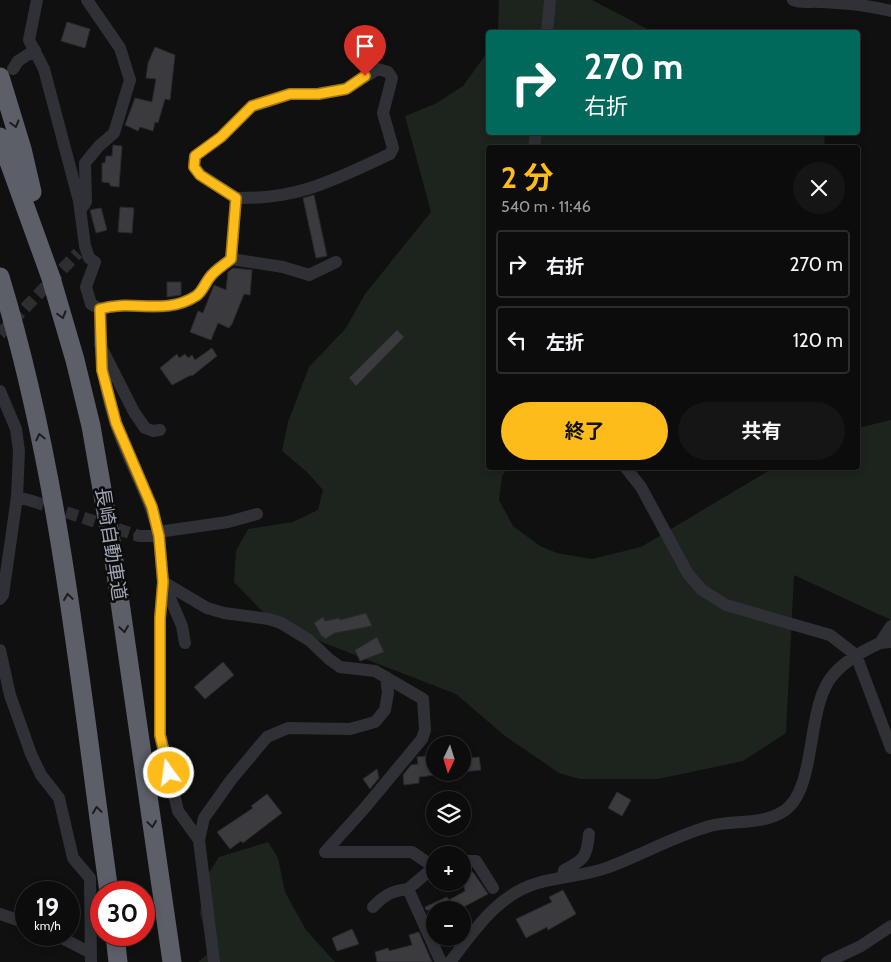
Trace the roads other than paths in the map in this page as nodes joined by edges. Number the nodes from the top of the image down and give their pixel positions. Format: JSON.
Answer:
{"nodes":[{"id":1,"x":37,"y":0,"type":"edge"},
{"id":2,"x":87,"y":0,"type":"edge"},
{"id":3,"x":550,"y":0,"type":"edge"},
{"id":4,"x":793,"y":0,"type":"edge"},
{"id":5,"x":891,"y":11,"type":"edge"},
{"id":6,"x":547,"y":30,"type":"edge"},
{"id":7,"x":35,"y":50,"type":"junction"},
{"id":8,"x":7,"y":73,"type":"edge"},
{"id":9,"x":0,"y":137,"type":"edge"},
{"id":10,"x":236,"y":198,"type":"junction"},
{"id":11,"x":80,"y":210,"type":"junction"},
{"id":12,"x":231,"y":259,"type":"junction"},
{"id":13,"x":336,"y":262,"type":"dead end"},
{"id":14,"x":0,"y":277,"type":"edge"},
{"id":15,"x":51,"y":278,"type":"junction"},
{"id":16,"x":100,"y":309,"type":"junction"},
{"id":17,"x":100,"y":344,"type":"junction"},
{"id":18,"x":0,"y":391,"type":"edge"},
{"id":19,"x":160,"y":430,"type":"dead end"},
{"id":20,"x":628,"y":470,"type":"edge"},
{"id":21,"x":17,"y":497,"type":"junction"},
{"id":22,"x":32,"y":501,"type":"tunnel mouth"},
{"id":23,"x":257,"y":514,"type":"dead end"},
{"id":24,"x":158,"y":534,"type":"junction"},
{"id":25,"x":139,"y":536,"type":"tunnel mouth"},
{"id":26,"x":163,"y":582,"type":"junction"},
{"id":27,"x":0,"y":599,"type":"edge"},
{"id":28,"x":891,"y":626,"type":"edge"},
{"id":29,"x":885,"y":642,"type":"edge"},
{"id":30,"x":185,"y":643,"type":"dead end"},
{"id":31,"x":0,"y":650,"type":"edge"},
{"id":32,"x":856,"y":655,"type":"junction"},
{"id":33,"x":386,"y":677,"type":"junction"},
{"id":34,"x":891,"y":748,"type":"edge"},
{"id":35,"x":589,"y":834,"type":"dead end"},
{"id":36,"x":199,"y":840,"type":"junction"},
{"id":37,"x":471,"y":861,"type":"edge"},
{"id":38,"x":426,"y":862,"type":"edge"},
{"id":39,"x":426,"y":874,"type":"edge"},
{"id":40,"x":563,"y":877,"type":"junction"},
{"id":41,"x":107,"y":881,"type":"edge"},
{"id":42,"x":493,"y":888,"type":"dead end"},
{"id":43,"x":408,"y":889,"type":"junction"},
{"id":44,"x":373,"y":907,"type":"dead end"},
{"id":45,"x":0,"y":914,"type":"edge"},
{"id":46,"x":15,"y":919,"type":"edge"},
{"id":47,"x":891,"y":926,"type":"edge"},
{"id":48,"x":74,"y":946,"type":"edge"},
{"id":49,"x":116,"y":946,"type":"edge"},
{"id":50,"x":91,"y":957,"type":"edge"},
{"id":51,"x":118,"y":962,"type":"edge"},
{"id":52,"x":172,"y":962,"type":"edge"},
{"id":53,"x":214,"y":962,"type":"edge"},
{"id":54,"x":441,"y":962,"type":"edge"},
{"id":55,"x":450,"y":962,"type":"edge"},
{"id":56,"x":827,"y":962,"type":"edge"}],
"edges":[{"from":1,"to":7,"type":"street"},
{"from":2,"to":11,"type":"street"},
{"from":3,"to":6,"type":"street"},
{"from":4,"to":5,"type":"street"},
{"from":7,"to":8,"type":"street"},
{"from":7,"to":11,"type":"street"},
{"from":8,"to":15,"type":"highway","one_way":true},
{"from":9,"to":15,"type":"highway","name":"長崎自動車道"},
{"from":10,"to":10,"type":"street"},
{"from":10,"to":12,"type":"street"},
{"from":11,"to":16,"type":"street"},
{"from":12,"to":13,"type":"street"},
{"from":12,"to":16,"type":"street"},
{"from":41,"to":14,"type":"highway","one_way":true},
{"from":15,"to":52,"type":"highway","name":"長崎自動車道","one_way":true},
{"from":16,"to":17,"type":"street"},
{"from":17,"to":19,"type":"street"},
{"from":17,"to":24,"type":"street"},
{"from":18,"to":21,"type":"street"},
{"from":20,"to":32,"type":"street"},
{"from":21,"to":22,"type":"street"},
{"from":21,"to":27,"type":"street"},
{"from":23,"to":24,"type":"street"},
{"from":24,"to":25,"type":"street"},
{"from":24,"to":26,"type":"street"},
{"from":26,"to":30,"type":"street"},
{"from":26,"to":33,"type":"street"},
{"from":26,"to":36,"type":"street"},
{"from":28,"to":29,"type":"street"},
{"from":29,"to":32,"type":"street"},
{"from":31,"to":50,"type":"street"},
{"from":32,"to":34,"type":"street"},
{"from":32,"to":40,"type":"street"},
{"from":33,"to":36,"type":"street"},
{"from":33,"to":38,"type":"street"},
{"from":35,"to":40,"type":"street"},
{"from":36,"to":53,"type":"street"},
{"from":37,"to":42,"type":"street"},
{"from":39,"to":43,"type":"street"},
{"from":40,"to":55,"type":"street"},
{"from":43,"to":44,"type":"street"},
{"from":43,"to":54,"type":"street"},
{"from":45,"to":46,"type":"street"},
{"from":47,"to":56,"type":"street"},
{"from":48,"to":50,"type":"street"},
{"from":49,"to":51,"type":"highway"}]}
